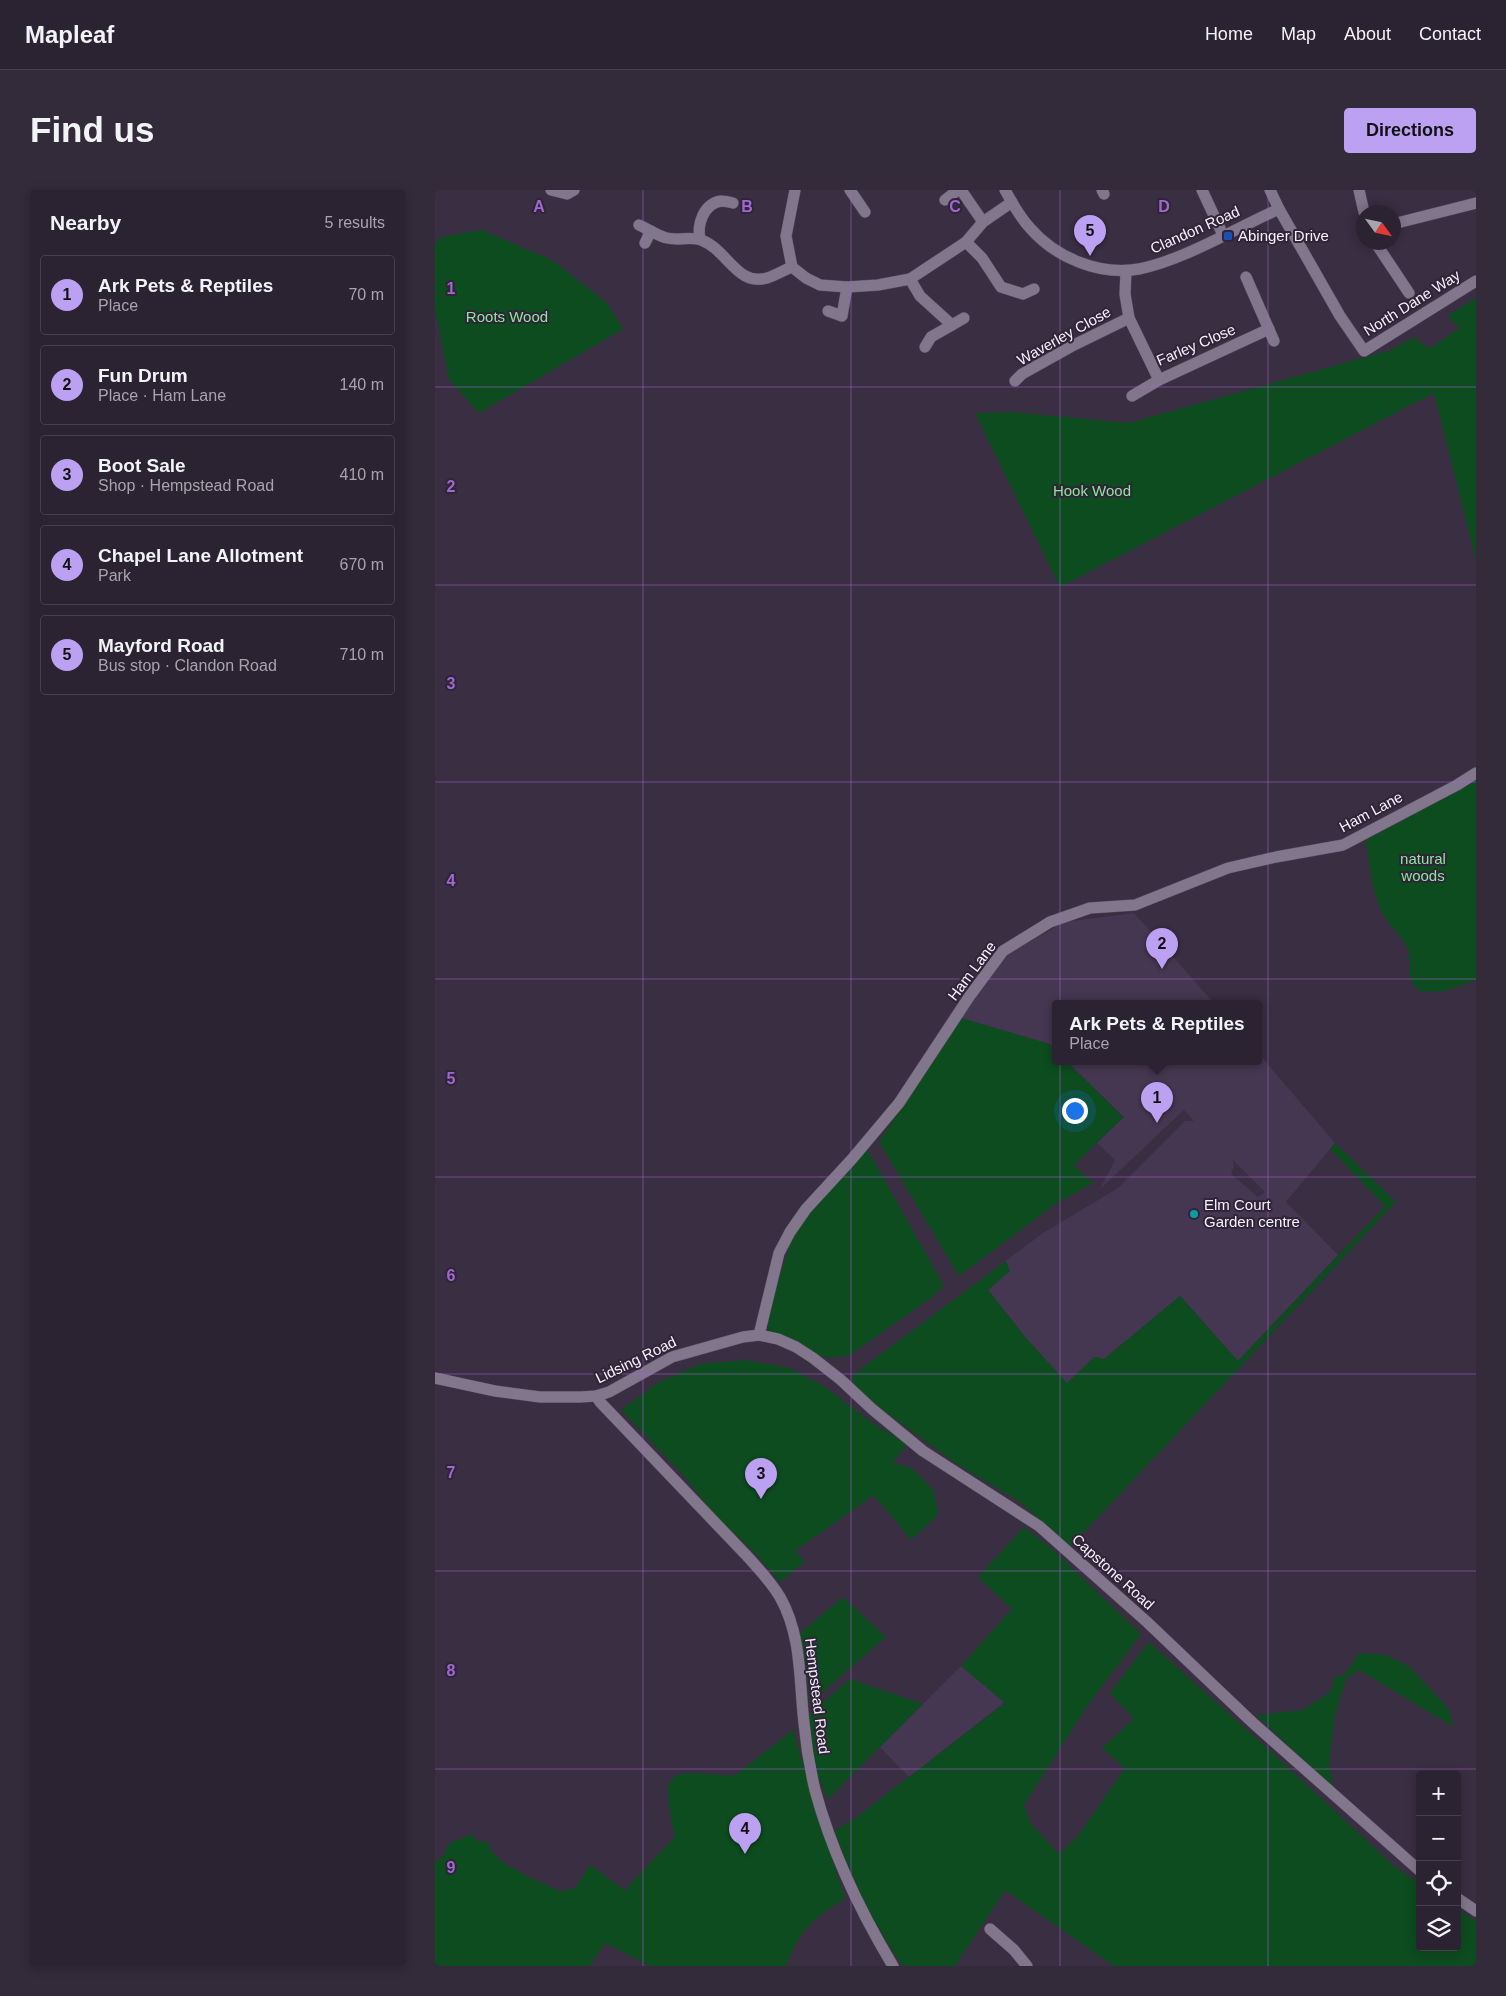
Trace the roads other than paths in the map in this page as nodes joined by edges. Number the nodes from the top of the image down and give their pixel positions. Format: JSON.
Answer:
{"nodes":[{"id":1,"x":574,"y":190,"type":"edge"},
{"id":2,"x":795,"y":190,"type":"edge"},
{"id":3,"x":851,"y":190,"type":"edge"},
{"id":4,"x":960,"y":190,"type":"edge"},
{"id":5,"x":1005,"y":190,"type":"edge"},
{"id":6,"x":1202,"y":190,"type":"edge"},
{"id":7,"x":1270,"y":190,"type":"edge"},
{"id":8,"x":1359,"y":190,"type":"edge"},
{"id":9,"x":554,"y":194,"type":"edge"},
{"id":10,"x":725,"y":198,"type":"edge"},
{"id":11,"x":945,"y":200,"type":"dead end"},
{"id":12,"x":1012,"y":202,"type":"junction"},
{"id":13,"x":1476,"y":203,"type":"edge"},
{"id":14,"x":1362,"y":205,"type":"edge"},
{"id":15,"x":1279,"y":209,"type":"junction"},
{"id":16,"x":865,"y":212,"type":"dead end"},
{"id":17,"x":983,"y":222,"type":"junction"},
{"id":18,"x":1401,"y":222,"type":"edge"},
{"id":19,"x":639,"y":225,"type":"dead end"},
{"id":20,"x":651,"y":231,"type":"junction"},
{"id":21,"x":1223,"y":235,"type":"junction"},
{"id":22,"x":700,"y":239,"type":"junction"},
{"id":23,"x":966,"y":242,"type":"junction"},
{"id":24,"x":645,"y":243,"type":"dead end"},
{"id":25,"x":1380,"y":250,"type":"edge"},
{"id":26,"x":792,"y":267,"type":"junction"},
{"id":27,"x":1126,"y":271,"type":"junction"},
{"id":28,"x":1246,"y":277,"type":"dead end"},
{"id":29,"x":910,"y":279,"type":"junction"},
{"id":30,"x":1476,"y":281,"type":"edge"},
{"id":31,"x":847,"y":287,"type":"junction"},
{"id":32,"x":1034,"y":289,"type":"dead end"},
{"id":33,"x":1409,"y":293,"type":"dead end"},
{"id":34,"x":828,"y":311,"type":"dead end"},
{"id":35,"x":964,"y":318,"type":"dead end"},
{"id":36,"x":1129,"y":318,"type":"junction"},
{"id":37,"x":951,"y":325,"type":"junction"},
{"id":38,"x":1269,"y":329,"type":"junction"},
{"id":39,"x":1274,"y":341,"type":"dead end"},
{"id":40,"x":925,"y":347,"type":"dead end"},
{"id":41,"x":1159,"y":380,"type":"junction"},
{"id":42,"x":1015,"y":381,"type":"dead end"},
{"id":43,"x":1132,"y":396,"type":"dead end"},
{"id":44,"x":1476,"y":773,"type":"edge"},
{"id":45,"x":759,"y":1335,"type":"junction"},
{"id":46,"x":435,"y":1378,"type":"edge"},
{"id":47,"x":597,"y":1396,"type":"junction"},
{"id":48,"x":1416,"y":1867,"type":"edge"},
{"id":49,"x":1461,"y":1901,"type":"edge"},
{"id":50,"x":1476,"y":1910,"type":"edge"},
{"id":51,"x":990,"y":1929,"type":"dead end"},
{"id":52,"x":893,"y":1966,"type":"edge"},
{"id":53,"x":1027,"y":1966,"type":"edge"}],
"edges":[{"from":1,"to":9,"type":"street"},
{"from":2,"to":26,"type":"street"},
{"from":3,"to":16,"type":"street"},
{"from":4,"to":11,"type":"street"},
{"from":4,"to":17,"type":"street"},
{"from":5,"to":12,"type":"street","name":"Clandon Road"},
{"from":6,"to":21,"type":"street"},
{"from":7,"to":15,"type":"street"},
{"from":8,"to":14,"type":"street"},
{"from":10,"to":22,"type":"street"},
{"from":12,"to":17,"type":"street"},
{"from":12,"to":27,"type":"street","name":"Clandon Road"},
{"from":13,"to":18,"type":"street"},
{"from":15,"to":21,"type":"street","name":"Clandon Road"},
{"from":15,"to":30,"type":"street","name":"North Dane Way"},
{"from":17,"to":23,"type":"street"},
{"from":19,"to":20,"type":"street"},
{"from":20,"to":22,"type":"street"},
{"from":20,"to":24,"type":"street"},
{"from":21,"to":27,"type":"street","name":"Clandon Road"},
{"from":22,"to":26,"type":"street"},
{"from":23,"to":29,"type":"street"},
{"from":23,"to":32,"type":"street"},
{"from":25,"to":33,"type":"street"},
{"from":26,"to":31,"type":"street"},
{"from":27,"to":36,"type":"street","name":"Farley Close"},
{"from":28,"to":38,"type":"street"},
{"from":29,"to":31,"type":"street"},
{"from":29,"to":37,"type":"street"},
{"from":31,"to":34,"type":"street"},
{"from":35,"to":37,"type":"street"},
{"from":36,"to":41,"type":"street","name":"Farley Close"},
{"from":36,"to":42,"type":"street","name":"Waverley Close"},
{"from":37,"to":40,"type":"street"},
{"from":38,"to":39,"type":"street"},
{"from":38,"to":41,"type":"street","name":"Farley Close"},
{"from":41,"to":43,"type":"street"},
{"from":44,"to":45,"type":"street","name":"Ham Lane"},
{"from":45,"to":47,"type":"street","name":"Lidsing Road"},
{"from":45,"to":48,"type":"street","name":"Capstone Road"},
{"from":46,"to":47,"type":"street","name":"Lidsing Road"},
{"from":47,"to":52,"type":"street","name":"Hempstead Road"},
{"from":49,"to":50,"type":"street"},
{"from":51,"to":53,"type":"street"}]}
